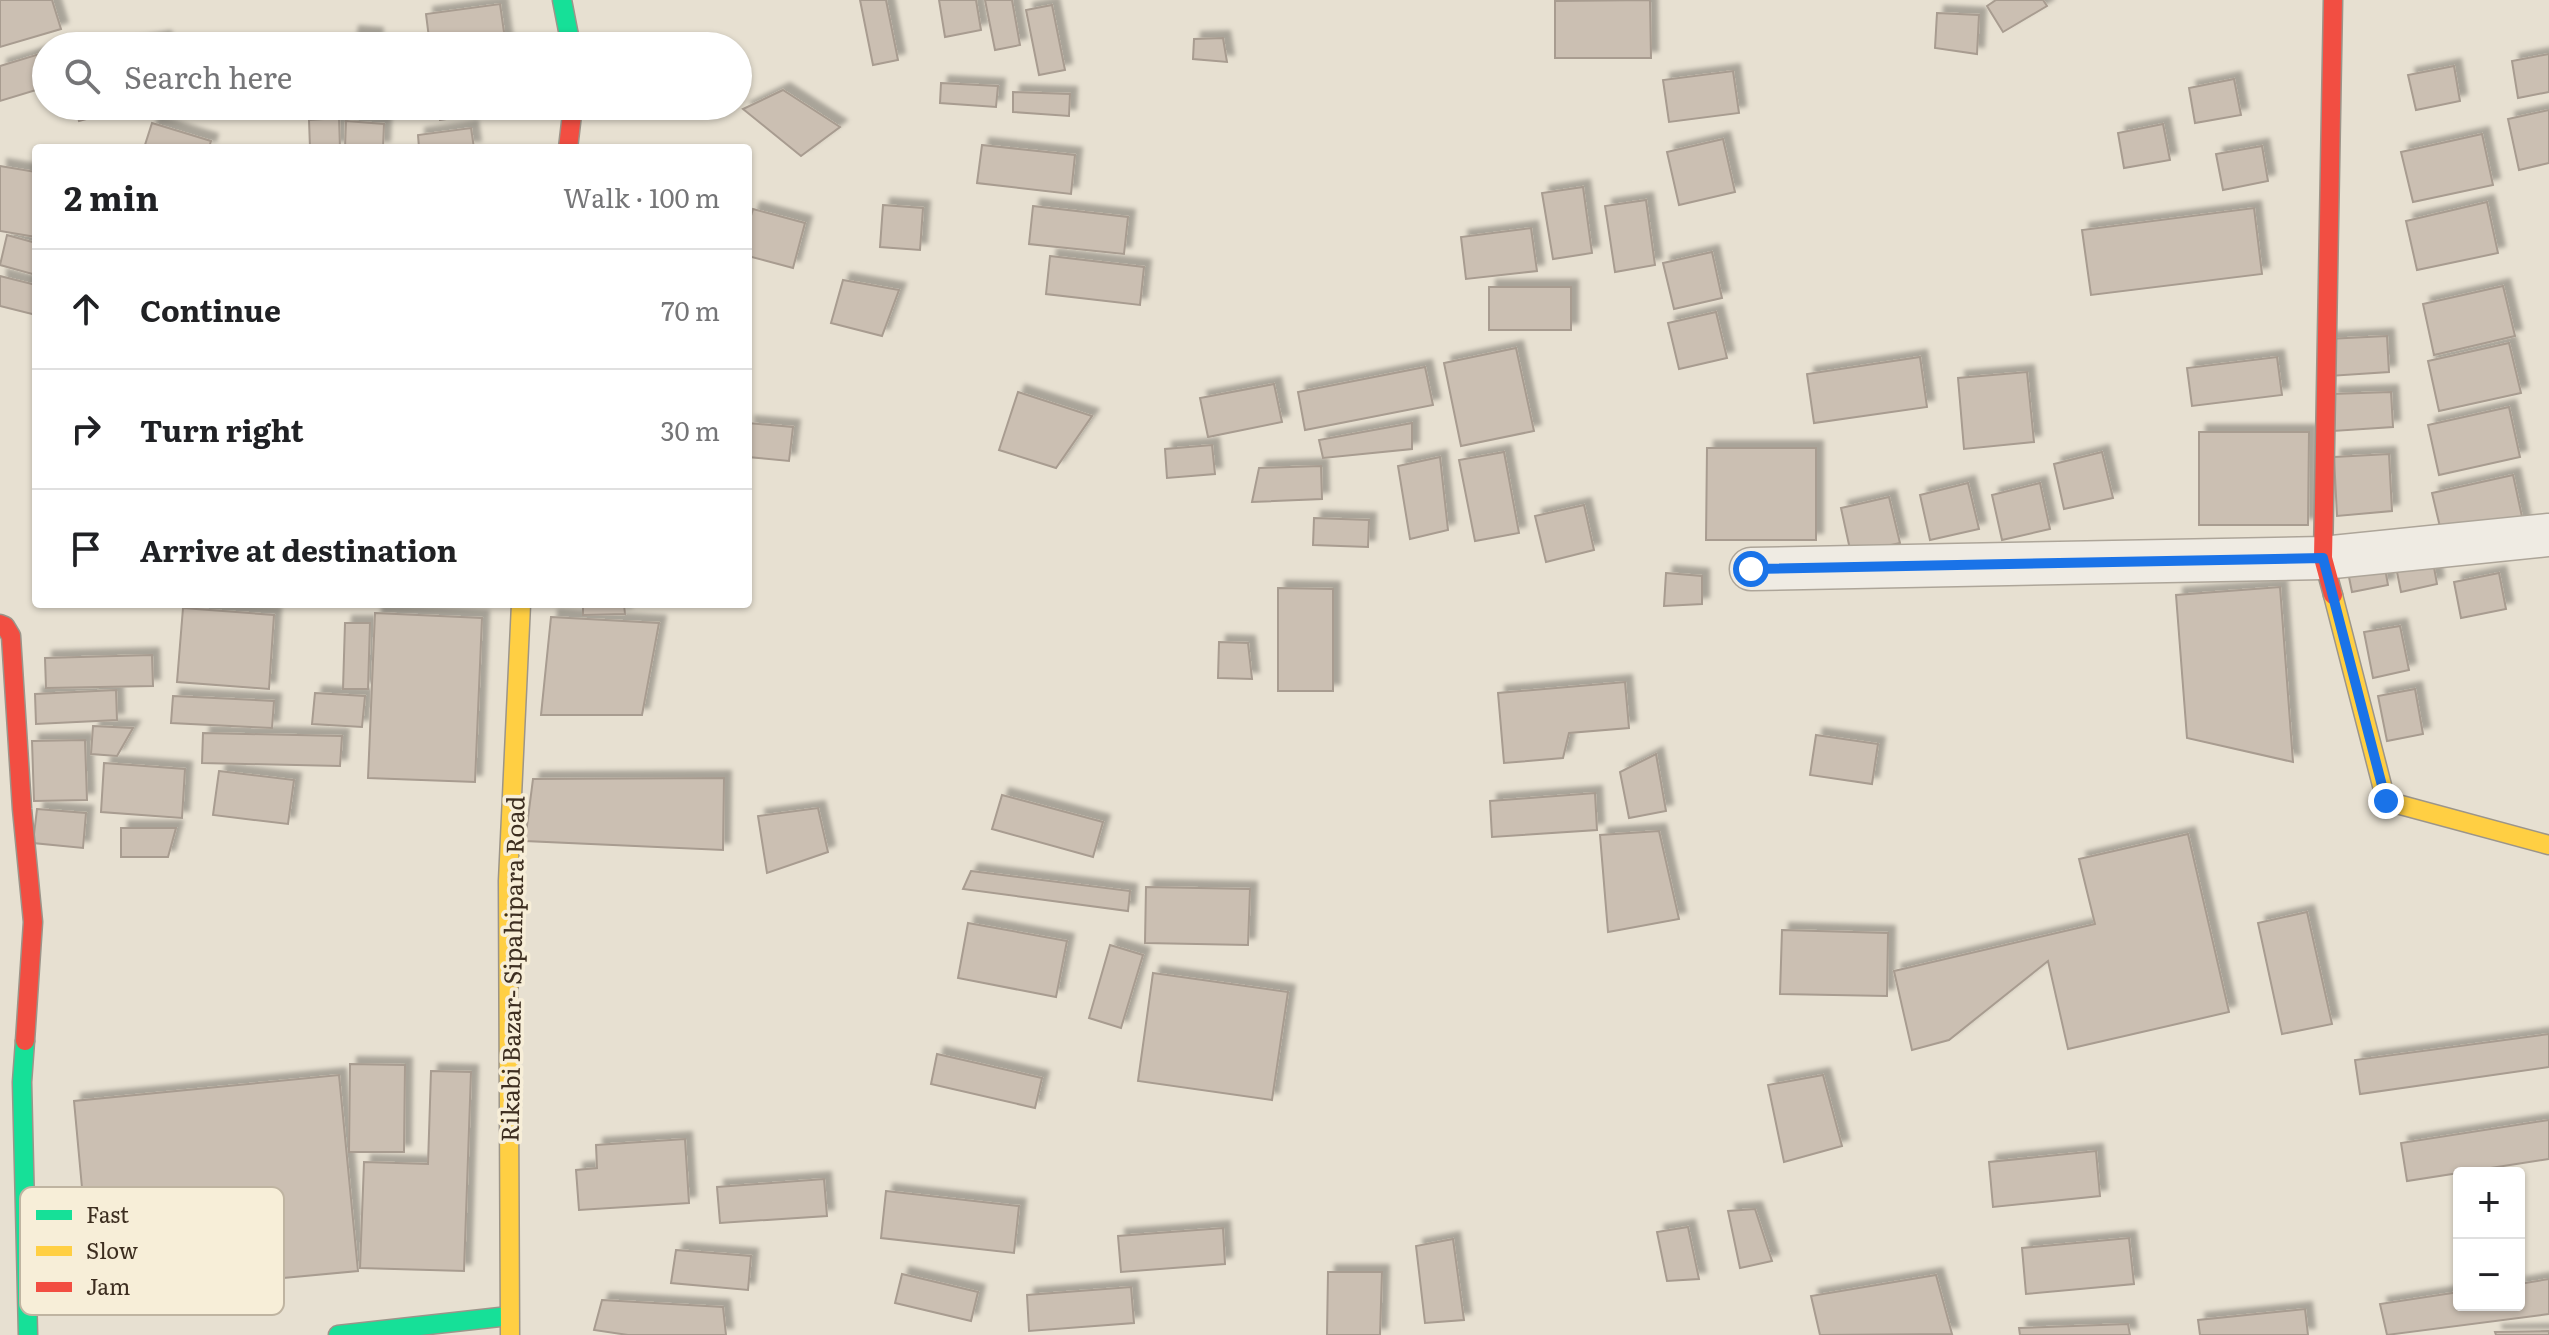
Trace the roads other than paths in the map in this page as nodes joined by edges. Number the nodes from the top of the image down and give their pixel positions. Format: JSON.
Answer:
{"nodes":[{"id":1,"x":562,"y":0,"type":"edge"},
{"id":2,"x":2333,"y":0,"type":"edge"},
{"id":3,"x":568,"y":32,"type":"edge"},
{"id":4,"x":571,"y":120,"type":"edge"},
{"id":5,"x":568,"y":144,"type":"edge"},
{"id":6,"x":2549,"y":535,"type":"edge"},
{"id":7,"x":2323,"y":558,"type":"junction"},
{"id":8,"x":1751,"y":569,"type":"dead end"},
{"id":9,"x":521,"y":608,"type":"edge"},
{"id":10,"x":0,"y":624,"type":"edge"},
{"id":11,"x":2549,"y":845,"type":"edge"},
{"id":12,"x":24,"y":1187,"type":"edge"},
{"id":13,"x":28,"y":1315,"type":"edge"},
{"id":14,"x":510,"y":1326,"type":"edge"},
{"id":15,"x":28,"y":1335,"type":"edge"},
{"id":16,"x":338,"y":1335,"type":"edge"}],
"edges":[{"from":1,"to":3,"type":"street"},
{"from":2,"to":7,"type":"street"},
{"from":4,"to":5,"type":"street"},
{"from":6,"to":7,"type":"street"},
{"from":7,"to":8,"type":"street"},
{"from":7,"to":11,"type":"street"},
{"from":9,"to":14,"type":"street","name":"Rikabi Bazar- Sipahipara Road"},
{"from":10,"to":12,"type":"street"},
{"from":13,"to":15,"type":"street"},
{"from":14,"to":16,"type":"street"}]}
